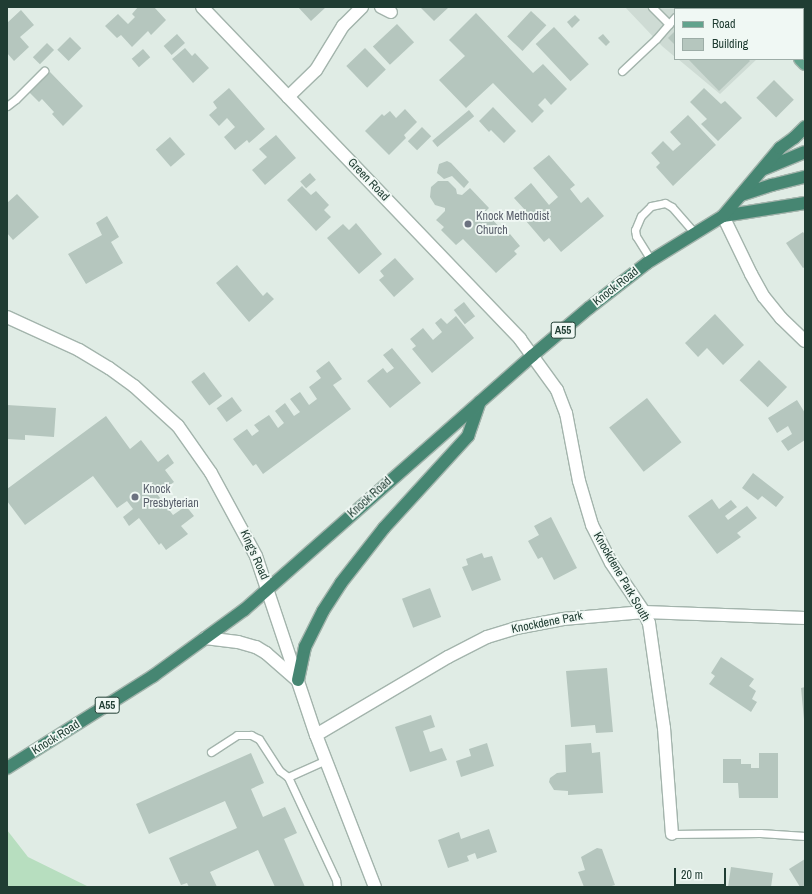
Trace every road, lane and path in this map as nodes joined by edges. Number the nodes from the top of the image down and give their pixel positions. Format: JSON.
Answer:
{"nodes":[{"id":1,"x":362,"y":7,"type":"edge"},
{"id":2,"x":652,"y":7,"type":"edge"},
{"id":3,"x":205,"y":8,"type":"edge"},
{"id":4,"x":674,"y":18,"type":"edge"},
{"id":5,"x":669,"y":24,"type":"junction"},
{"id":6,"x":44,"y":71,"type":"dead end"},
{"id":7,"x":622,"y":72,"type":"dead end"},
{"id":8,"x":288,"y":97,"type":"junction"},
{"id":9,"x":7,"y":106,"type":"edge"},
{"id":10,"x":805,"y":128,"type":"edge"},
{"id":11,"x":805,"y":152,"type":"edge"},
{"id":12,"x":761,"y":170,"type":"junction"},
{"id":13,"x":805,"y":177,"type":"edge"},
{"id":14,"x":741,"y":195,"type":"junction"},
{"id":15,"x":805,"y":203,"type":"edge"},
{"id":16,"x":724,"y":216,"type":"junction"},
{"id":17,"x":695,"y":233,"type":"junction"},
{"id":18,"x":651,"y":260,"type":"junction"},
{"id":19,"x":7,"y":317,"type":"edge"},
{"id":20,"x":805,"y":341,"type":"edge"},
{"id":21,"x":532,"y":356,"type":"junction"},
{"id":22,"x":481,"y":401,"type":"junction"},
{"id":23,"x":268,"y":590,"type":"junction"},
{"id":24,"x":644,"y":612,"type":"junction"},
{"id":25,"x":805,"y":618,"type":"edge"},
{"id":26,"x":205,"y":638,"type":"junction"},
{"id":27,"x":298,"y":680,"type":"junction"},
{"id":28,"x":316,"y":735,"type":"junction"},
{"id":29,"x":211,"y":752,"type":"dead end"},
{"id":30,"x":326,"y":760,"type":"junction"},
{"id":31,"x":7,"y":768,"type":"edge"},
{"id":32,"x":288,"y":777,"type":"junction"},
{"id":33,"x":672,"y":834,"type":"joint"},
{"id":34,"x":805,"y":836,"type":"edge"},
{"id":35,"x":337,"y":887,"type":"edge"},
{"id":36,"x":375,"y":887,"type":"edge"}],
"edges":[{"from":1,"to":8,"type":"street"},
{"from":2,"to":5,"type":"lane"},
{"from":3,"to":8,"type":"street","name":"Green Road"},
{"from":4,"to":5,"type":"lane"},
{"from":5,"to":7,"type":"lane"},
{"from":6,"to":9,"type":"lane"},
{"from":8,"to":21,"type":"street","name":"Green Road"},
{"from":10,"to":12,"type":"highway"},
{"from":11,"to":12,"type":"highway","name":"Knock Road","number":"A55"},
{"from":12,"to":14,"type":"highway","name":"Knock Road","number":"A55"},
{"from":13,"to":14,"type":"highway"},
{"from":14,"to":16,"type":"highway","name":"Knock Road","number":"A55"},
{"from":15,"to":16,"type":"highway","name":"Knock Road","number":"A55"},
{"from":16,"to":17,"type":"highway","name":"Knock Road","number":"A55"},
{"from":16,"to":20,"type":"street"},
{"from":17,"to":18,"type":"highway","name":"Knock Road","number":"A55"},
{"from":17,"to":18,"type":"lane"},
{"from":18,"to":21,"type":"highway","name":"Knock Road","number":"A55"},
{"from":19,"to":23,"type":"street","name":"King's Road"},
{"from":21,"to":22,"type":"highway","name":"Knock Road","number":"A55"},
{"from":21,"to":24,"type":"street","name":"Knockdene Park South"},
{"from":22,"to":23,"type":"highway","name":"Knock Road","number":"A55"},
{"from":22,"to":27,"type":"highway"},
{"from":23,"to":26,"type":"highway","name":"Knock Road","number":"A55"},
{"from":23,"to":27,"type":"street","name":"King's Road"},
{"from":24,"to":25,"type":"street","name":"Knockdene Park"},
{"from":24,"to":28,"type":"street","name":"Knockdene Park"},
{"from":24,"to":33,"type":"street","name":"Knockdene Park South"},
{"from":26,"to":27,"type":"street"},
{"from":26,"to":31,"type":"highway","name":"Knock Road","number":"A55"},
{"from":27,"to":28,"type":"street","name":"King's Road"},
{"from":28,"to":30,"type":"street","name":"King's Road"},
{"from":29,"to":32,"type":"lane"},
{"from":30,"to":32,"type":"lane"},
{"from":30,"to":36,"type":"street","name":"King's Road"},
{"from":32,"to":35,"type":"lane"},
{"from":33,"to":34,"type":"lane"}]}
